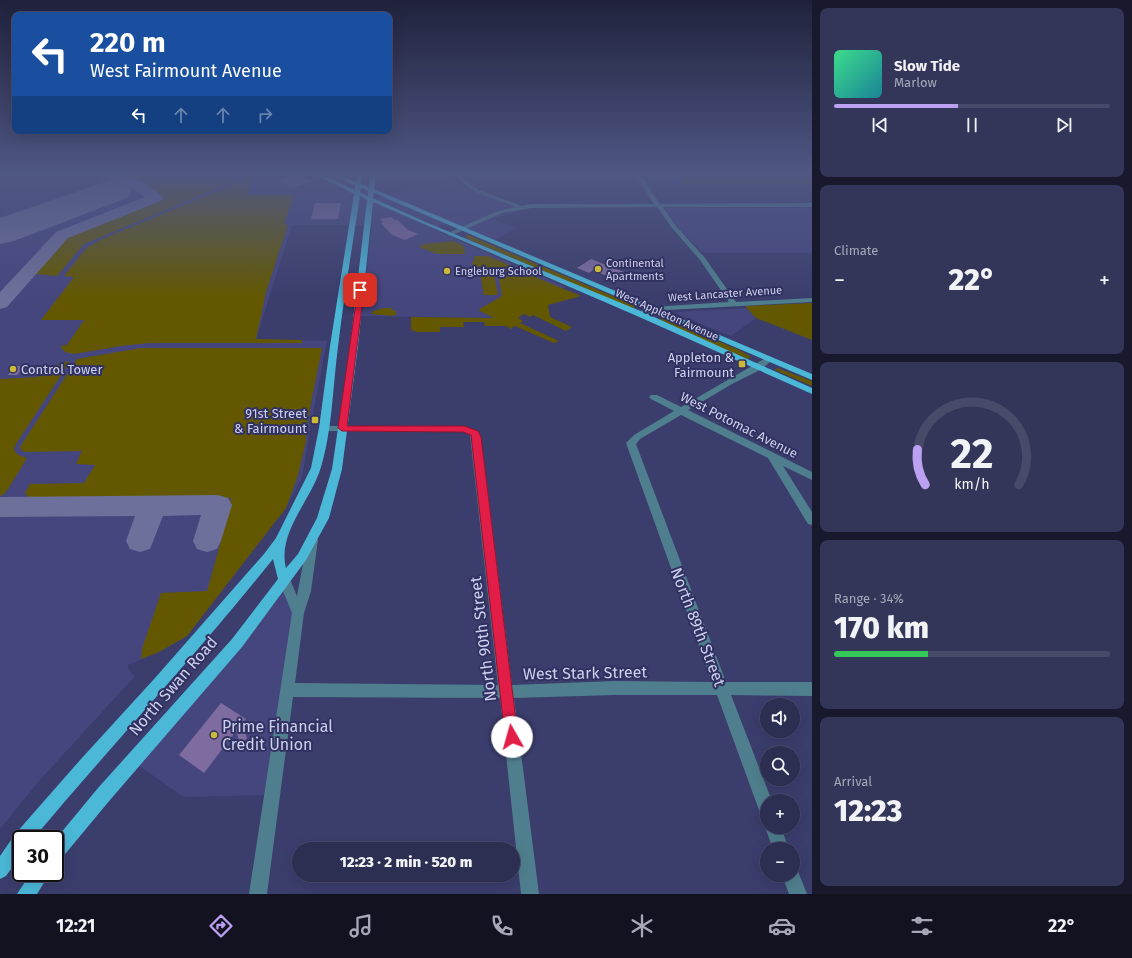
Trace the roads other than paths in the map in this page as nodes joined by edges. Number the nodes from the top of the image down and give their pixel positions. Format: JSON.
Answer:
{"nodes":[{"id":1,"x":353,"y":216,"type":"edge"},
{"id":2,"x":368,"y":216,"type":"edge"},
{"id":3,"x":408,"y":216,"type":"edge"},
{"id":4,"x":429,"y":216,"type":"edge"},
{"id":5,"x":491,"y":216,"type":"edge"},
{"id":6,"x":666,"y":216,"type":"edge"},
{"id":7,"x":461,"y":229,"type":"junction"},
{"id":8,"x":450,"y":234,"type":"junction"},
{"id":9,"x":812,"y":300,"type":"edge"},
{"id":10,"x":733,"y":303,"type":"junction"},
{"id":11,"x":652,"y":310,"type":"junction"},
{"id":12,"x":640,"y":314,"type":"junction"},
{"id":13,"x":769,"y":359,"type":"junction"},
{"id":14,"x":759,"y":367,"type":"junction"},
{"id":15,"x":812,"y":377,"type":"edge"},
{"id":16,"x":812,"y":391,"type":"edge"},
{"id":17,"x":654,"y":397,"type":"dead end"},
{"id":18,"x":682,"y":411,"type":"junction"},
{"id":19,"x":324,"y":428,"type":"junction"},
{"id":20,"x":342,"y":428,"type":"junction"},
{"id":21,"x":771,"y":456,"type":"junction"},
{"id":22,"x":812,"y":476,"type":"edge"},
{"id":23,"x":812,"y":521,"type":"edge"},
{"id":24,"x":312,"y":538,"type":"junction"},
{"id":25,"x":280,"y":541,"type":"junction"},
{"id":26,"x":285,"y":581,"type":"junction"},
{"id":27,"x":298,"y":614,"type":"junction"},
{"id":28,"x":721,"y":689,"type":"junction"},
{"id":29,"x":812,"y":689,"type":"edge"},
{"id":30,"x":287,"y":690,"type":"junction"},
{"id":31,"x":506,"y":692,"type":"junction"},
{"id":32,"x":761,"y":794,"type":"edge"},
{"id":33,"x":30,"y":830,"type":"edge"},
{"id":34,"x":64,"y":842,"type":"edge"},
{"id":35,"x":12,"y":854,"type":"edge"},
{"id":36,"x":0,"y":870,"type":"edge"},
{"id":37,"x":35,"y":882,"type":"edge"},
{"id":38,"x":794,"y":882,"type":"edge"},
{"id":39,"x":26,"y":894,"type":"edge"},
{"id":40,"x":258,"y":894,"type":"edge"},
{"id":41,"x":530,"y":894,"type":"edge"},
{"id":42,"x":798,"y":894,"type":"edge"}],
"edges":[{"from":1,"to":19,"type":"main road"},
{"from":2,"to":20,"type":"main road","name":"North Swan Road"},
{"from":3,"to":8,"type":"main road","name":"West Appleton Avenue"},
{"from":4,"to":7,"type":"main road","name":"West Appleton Avenue"},
{"from":5,"to":7,"type":"street"},
{"from":6,"to":10,"type":"street"},
{"from":7,"to":8,"type":"street"},
{"from":7,"to":11,"type":"main road","name":"West Appleton Avenue"},
{"from":8,"to":12,"type":"main road","name":"West Appleton Avenue"},
{"from":9,"to":10,"type":"street","name":"West Lancaster Avenue"},
{"from":10,"to":11,"type":"street","name":"West Lancaster Avenue"},
{"from":11,"to":12,"type":"street","name":"West Lancaster Avenue"},
{"from":11,"to":13,"type":"main road","name":"West Appleton Avenue"},
{"from":12,"to":14,"type":"main road","name":"West Appleton Avenue"},
{"from":13,"to":14,"type":"street"},
{"from":13,"to":15,"type":"main road","name":"West Appleton Avenue"},
{"from":14,"to":16,"type":"main road","name":"West Appleton Avenue"},
{"from":14,"to":18,"type":"street"},
{"from":17,"to":18,"type":"street","name":"West Potomac Avenue"},
{"from":18,"to":21,"type":"street","name":"West Potomac Avenue"},
{"from":18,"to":28,"type":"street","name":"North 89th Street"},
{"from":19,"to":20,"type":"street"},
{"from":19,"to":25,"type":"main road"},
{"from":20,"to":24,"type":"main road","name":"North Swan Road"},
{"from":20,"to":31,"type":"street","name":"North 90th Street"},
{"from":21,"to":22,"type":"street","name":"West Potomac Avenue"},
{"from":21,"to":23,"type":"street"},
{"from":24,"to":26,"type":"main road","name":"North Swan Road"},
{"from":24,"to":27,"type":"street"},
{"from":25,"to":26,"type":"main road"},
{"from":25,"to":33,"type":"main road","name":"North Swan Road"},
{"from":26,"to":27,"type":"street"},
{"from":26,"to":34,"type":"main road","name":"North Swan Road"},
{"from":27,"to":30,"type":"street"},
{"from":28,"to":29,"type":"street","name":"West Stark Street"},
{"from":28,"to":31,"type":"street","name":"West Stark Street"},
{"from":28,"to":32,"type":"street","name":"North 89th Street"},
{"from":30,"to":31,"type":"street","name":"West Stark Street"},
{"from":30,"to":40,"type":"street"},
{"from":31,"to":41,"type":"street","name":"North 90th Street"},
{"from":35,"to":36,"type":"main road","name":"North Swan Road"},
{"from":37,"to":39,"type":"main road"},
{"from":38,"to":42,"type":"street"}]}
